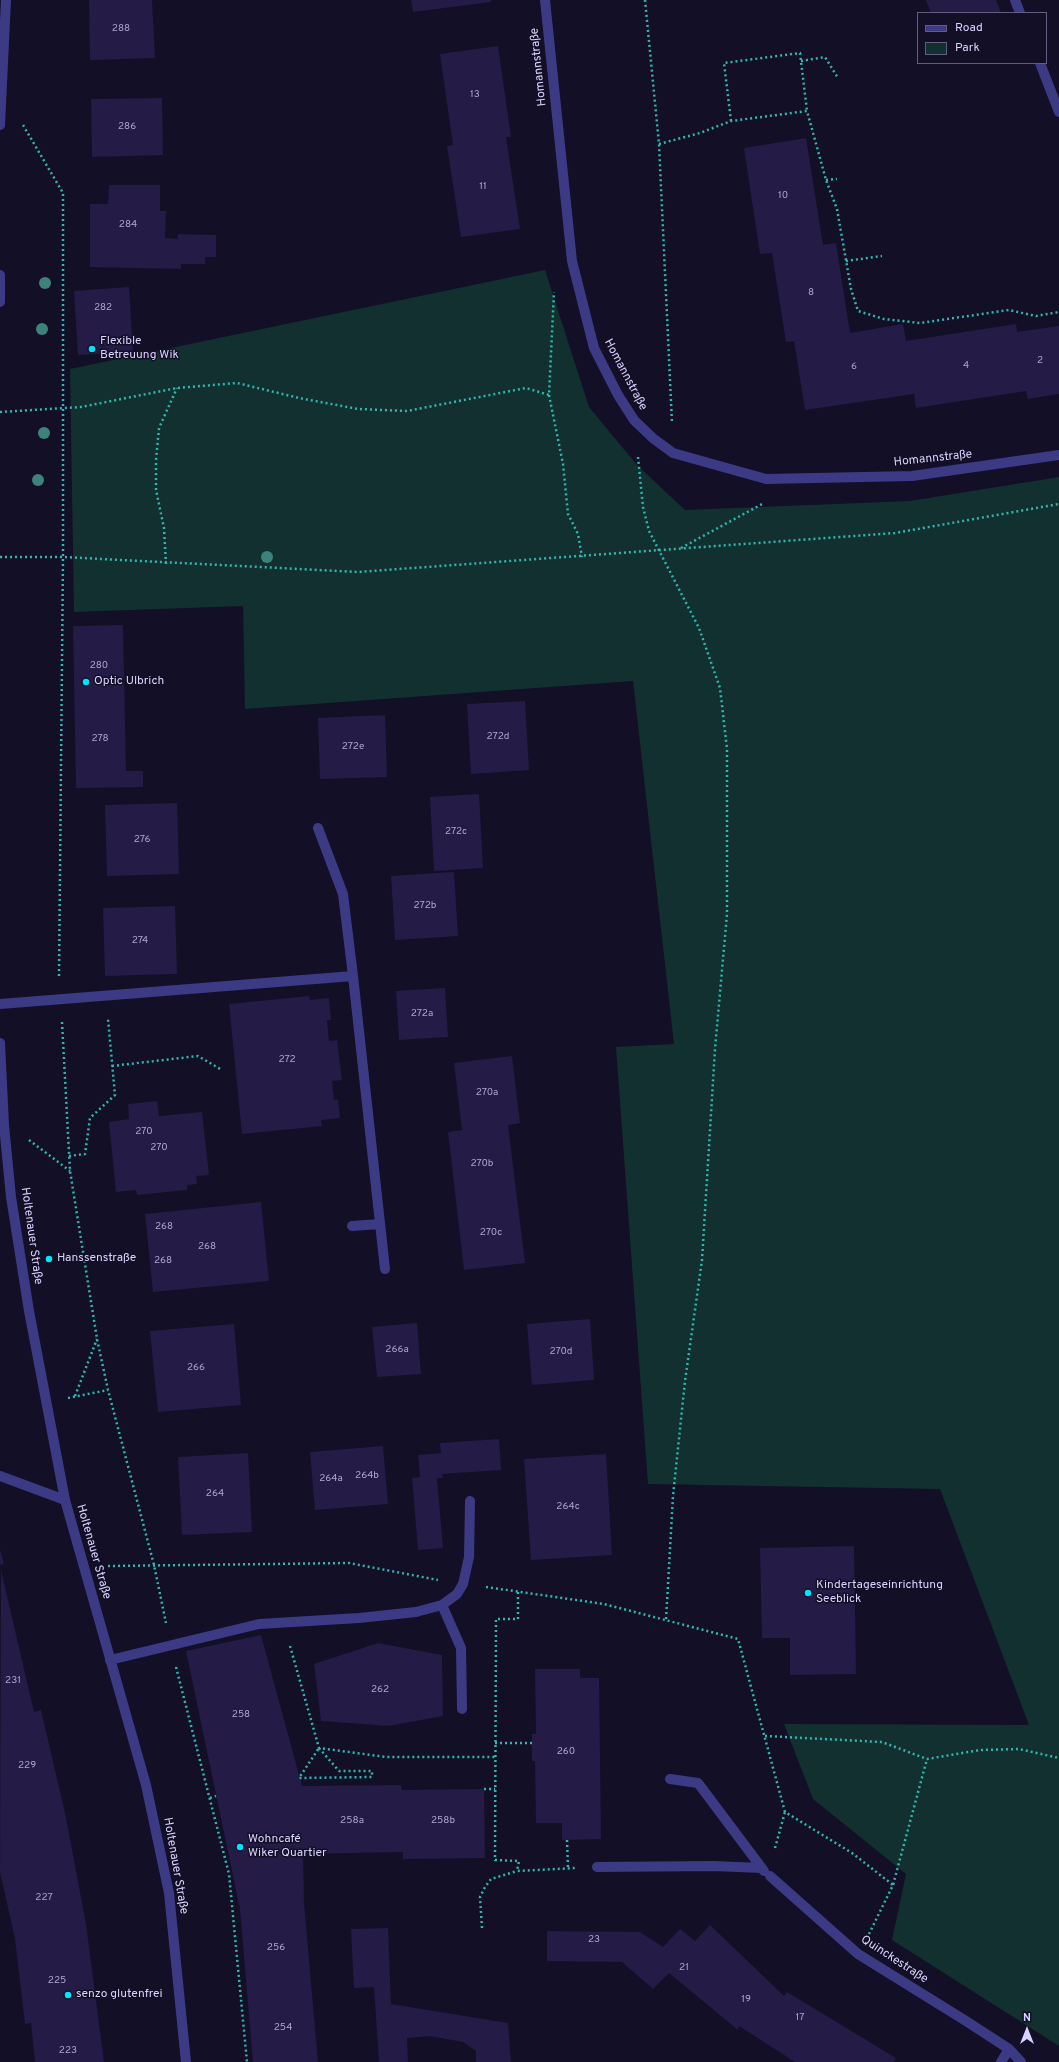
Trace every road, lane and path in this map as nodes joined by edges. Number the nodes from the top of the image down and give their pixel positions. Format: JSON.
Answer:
{"nodes":[{"id":1,"x":6,"y":0,"type":"edge"},
{"id":2,"x":545,"y":0,"type":"edge"},
{"id":3,"x":645,"y":0,"type":"edge"},
{"id":4,"x":1015,"y":0,"type":"edge"},
{"id":5,"x":1020,"y":12,"type":"edge"},
{"id":6,"x":801,"y":61,"type":"junction"},
{"id":7,"x":1040,"y":64,"type":"edge"},
{"id":8,"x":838,"y":78,"type":"dead end"},
{"id":9,"x":807,"y":111,"type":"junction"},
{"id":10,"x":1059,"y":112,"type":"edge"},
{"id":11,"x":731,"y":121,"type":"junction"},
{"id":12,"x":0,"y":125,"type":"edge"},
{"id":13,"x":23,"y":125,"type":"dead end"},
{"id":14,"x":659,"y":144,"type":"junction"},
{"id":15,"x":837,"y":179,"type":"dead end"},
{"id":16,"x":826,"y":180,"type":"junction"},
{"id":17,"x":882,"y":256,"type":"dead end"},
{"id":18,"x":572,"y":261,"type":"junction"},
{"id":19,"x":846,"y":261,"type":"junction"},
{"id":20,"x":0,"y":275,"type":"edge"},
{"id":21,"x":0,"y":302,"type":"edge"},
{"id":22,"x":1059,"y":312,"type":"edge"},
{"id":23,"x":177,"y":388,"type":"junction"},
{"id":24,"x":549,"y":395,"type":"junction"},
{"id":25,"x":63,"y":407,"type":"junction"},
{"id":26,"x":0,"y":412,"type":"edge"},
{"id":27,"x":634,"y":420,"type":"junction"},
{"id":28,"x":673,"y":453,"type":"junction"},
{"id":29,"x":1059,"y":455,"type":"edge"},
{"id":30,"x":768,"y":500,"type":"dead end"},
{"id":31,"x":1059,"y":504,"type":"edge"},
{"id":32,"x":679,"y":550,"type":"junction"},
{"id":33,"x":658,"y":551,"type":"junction"},
{"id":34,"x":0,"y":557,"type":"edge"},
{"id":35,"x":63,"y":557,"type":"junction"},
{"id":36,"x":582,"y":557,"type":"junction"},
{"id":37,"x":166,"y":564,"type":"junction"},
{"id":38,"x":318,"y":828,"type":"dead end"},
{"id":39,"x":353,"y":976,"type":"junction"},
{"id":40,"x":106,"y":997,"type":"junction"},
{"id":41,"x":61,"y":1000,"type":"junction"},
{"id":42,"x":0,"y":1004,"type":"edge"},
{"id":43,"x":0,"y":1043,"type":"edge"},
{"id":44,"x":112,"y":1066,"type":"junction"},
{"id":45,"x":222,"y":1070,"type":"dead end"},
{"id":46,"x":4,"y":1125,"type":"junction"},
{"id":47,"x":69,"y":1156,"type":"junction"},
{"id":48,"x":70,"y":1171,"type":"junction"},
{"id":49,"x":380,"y":1224,"type":"junction"},
{"id":50,"x":352,"y":1226,"type":"dead end"},
{"id":51,"x":384,"y":1269,"type":"dead end"},
{"id":52,"x":97,"y":1339,"type":"junction"},
{"id":53,"x":108,"y":1390,"type":"junction"},
{"id":54,"x":0,"y":1476,"type":"edge"},
{"id":55,"x":65,"y":1500,"type":"junction"},
{"id":56,"x":470,"y":1501,"type":"dead end"},
{"id":57,"x":154,"y":1565,"type":"junction"},
{"id":58,"x":83,"y":1566,"type":"junction"},
{"id":59,"x":462,"y":1584,"type":"junction"},
{"id":60,"x":518,"y":1592,"type":"junction"},
{"id":61,"x":442,"y":1605,"type":"junction"},
{"id":62,"x":666,"y":1620,"type":"junction"},
{"id":63,"x":283,"y":1622,"type":"junction"},
{"id":64,"x":171,"y":1644,"type":"junction"},
{"id":65,"x":110,"y":1660,"type":"junction"},
{"id":66,"x":462,"y":1709,"type":"dead end"},
{"id":67,"x":764,"y":1736,"type":"junction"},
{"id":68,"x":495,"y":1744,"type":"junction"},
{"id":69,"x":532,"y":1744,"type":"dead end"},
{"id":70,"x":319,"y":1748,"type":"junction"},
{"id":71,"x":495,"y":1757,"type":"junction"},
{"id":72,"x":1059,"y":1758,"type":"edge"},
{"id":73,"x":927,"y":1759,"type":"junction"},
{"id":74,"x":670,"y":1779,"type":"dead end"},
{"id":75,"x":495,"y":1788,"type":"junction"},
{"id":76,"x":484,"y":1789,"type":"dead end"},
{"id":77,"x":216,"y":1796,"type":"dead end"},
{"id":78,"x":210,"y":1798,"type":"junction"},
{"id":79,"x":785,"y":1812,"type":"junction"},
{"id":80,"x":567,"y":1840,"type":"dead end"},
{"id":81,"x":597,"y":1867,"type":"joint"},
{"id":82,"x":568,"y":1868,"type":"junction"},
{"id":83,"x":762,"y":1868,"type":"junction"},
{"id":84,"x":517,"y":1871,"type":"junction"},
{"id":85,"x":893,"y":1885,"type":"junction"},
{"id":86,"x":482,"y":1928,"type":"dead end"},
{"id":87,"x":858,"y":1954,"type":"junction"},
{"id":88,"x":1009,"y":2049,"type":"junction"},
{"id":89,"x":186,"y":2062,"type":"edge"},
{"id":90,"x":247,"y":2062,"type":"edge"},
{"id":91,"x":1001,"y":2062,"type":"edge"},
{"id":92,"x":1021,"y":2062,"type":"edge"}],
"edges":[{"from":1,"to":12,"type":"street"},
{"from":2,"to":18,"type":"street","name":"Homannstraße"},
{"from":3,"to":14,"type":"path"},
{"from":4,"to":5,"type":"street"},
{"from":6,"to":8,"type":"path"},
{"from":6,"to":9,"type":"path"},
{"from":6,"to":11,"type":"path"},
{"from":7,"to":10,"type":"street"},
{"from":9,"to":11,"type":"path"},
{"from":9,"to":16,"type":"path"},
{"from":11,"to":14,"type":"path"},
{"from":13,"to":25,"type":"path"},
{"from":14,"to":28,"type":"path"},
{"from":15,"to":16,"type":"path"},
{"from":16,"to":19,"type":"path"},
{"from":17,"to":19,"type":"path"},
{"from":18,"to":24,"type":"path"},
{"from":18,"to":27,"type":"street","name":"Homannstraße"},
{"from":19,"to":22,"type":"path"},
{"from":20,"to":21,"type":"street"},
{"from":23,"to":24,"type":"path"},
{"from":23,"to":25,"type":"path"},
{"from":23,"to":37,"type":"path"},
{"from":24,"to":36,"type":"path"},
{"from":25,"to":26,"type":"path"},
{"from":25,"to":35,"type":"path"},
{"from":27,"to":28,"type":"street","name":"Homannstraße"},
{"from":27,"to":33,"type":"path"},
{"from":28,"to":29,"type":"street","name":"Homannstraße"},
{"from":30,"to":32,"type":"path"},
{"from":31,"to":32,"type":"path"},
{"from":32,"to":33,"type":"path"},
{"from":33,"to":36,"type":"path"},
{"from":33,"to":62,"type":"path"},
{"from":34,"to":35,"type":"path"},
{"from":35,"to":37,"type":"path"},
{"from":35,"to":41,"type":"path"},
{"from":36,"to":37,"type":"path"},
{"from":38,"to":39,"type":"street"},
{"from":39,"to":40,"type":"street"},
{"from":39,"to":49,"type":"street"},
{"from":40,"to":41,"type":"street"},
{"from":40,"to":44,"type":"path"},
{"from":41,"to":42,"type":"street"},
{"from":41,"to":47,"type":"path"},
{"from":43,"to":46,"type":"street","name":"Holtenauer Straße"},
{"from":44,"to":45,"type":"path"},
{"from":44,"to":47,"type":"path"},
{"from":46,"to":48,"type":"path"},
{"from":46,"to":55,"type":"street","name":"Holtenauer Straße"},
{"from":47,"to":48,"type":"path"},
{"from":48,"to":52,"type":"path"},
{"from":49,"to":50,"type":"street"},
{"from":49,"to":51,"type":"street"},
{"from":52,"to":53,"type":"path"},
{"from":52,"to":53,"type":"path"},
{"from":53,"to":57,"type":"path"},
{"from":54,"to":55,"type":"street"},
{"from":55,"to":58,"type":"street","name":"Holtenauer Straße"},
{"from":56,"to":59,"type":"street"},
{"from":57,"to":58,"type":"path"},
{"from":57,"to":59,"type":"path"},
{"from":57,"to":64,"type":"path"},
{"from":58,"to":65,"type":"street","name":"Holtenauer Straße"},
{"from":59,"to":60,"type":"path"},
{"from":59,"to":61,"type":"street"},
{"from":60,"to":62,"type":"path"},
{"from":60,"to":68,"type":"path"},
{"from":61,"to":63,"type":"street"},
{"from":61,"to":66,"type":"street"},
{"from":62,"to":67,"type":"path"},
{"from":63,"to":64,"type":"street"},
{"from":63,"to":70,"type":"path"},
{"from":64,"to":65,"type":"street"},
{"from":64,"to":78,"type":"path"},
{"from":65,"to":89,"type":"street","name":"Holtenauer Straße"},
{"from":67,"to":73,"type":"path"},
{"from":67,"to":79,"type":"path"},
{"from":68,"to":69,"type":"path"},
{"from":68,"to":71,"type":"path"},
{"from":70,"to":70,"type":"path"},
{"from":70,"to":71,"type":"path"},
{"from":71,"to":75,"type":"path"},
{"from":72,"to":73,"type":"path"},
{"from":73,"to":85,"type":"path"},
{"from":74,"to":83,"type":"street","name":"Quinckestraße"},
{"from":75,"to":76,"type":"path"},
{"from":75,"to":84,"type":"path"},
{"from":77,"to":78,"type":"path"},
{"from":78,"to":90,"type":"path"},
{"from":79,"to":83,"type":"path"},
{"from":79,"to":85,"type":"path"},
{"from":80,"to":82,"type":"path"},
{"from":81,"to":82,"type":"path"},
{"from":81,"to":83,"type":"street"},
{"from":82,"to":84,"type":"path"},
{"from":83,"to":87,"type":"street","name":"Quinckestraße"},
{"from":84,"to":86,"type":"path"},
{"from":85,"to":87,"type":"path"},
{"from":87,"to":88,"type":"street","name":"Quinckestraße"},
{"from":88,"to":91,"type":"street"},
{"from":88,"to":92,"type":"street","name":"Quinckestraße"}]}
